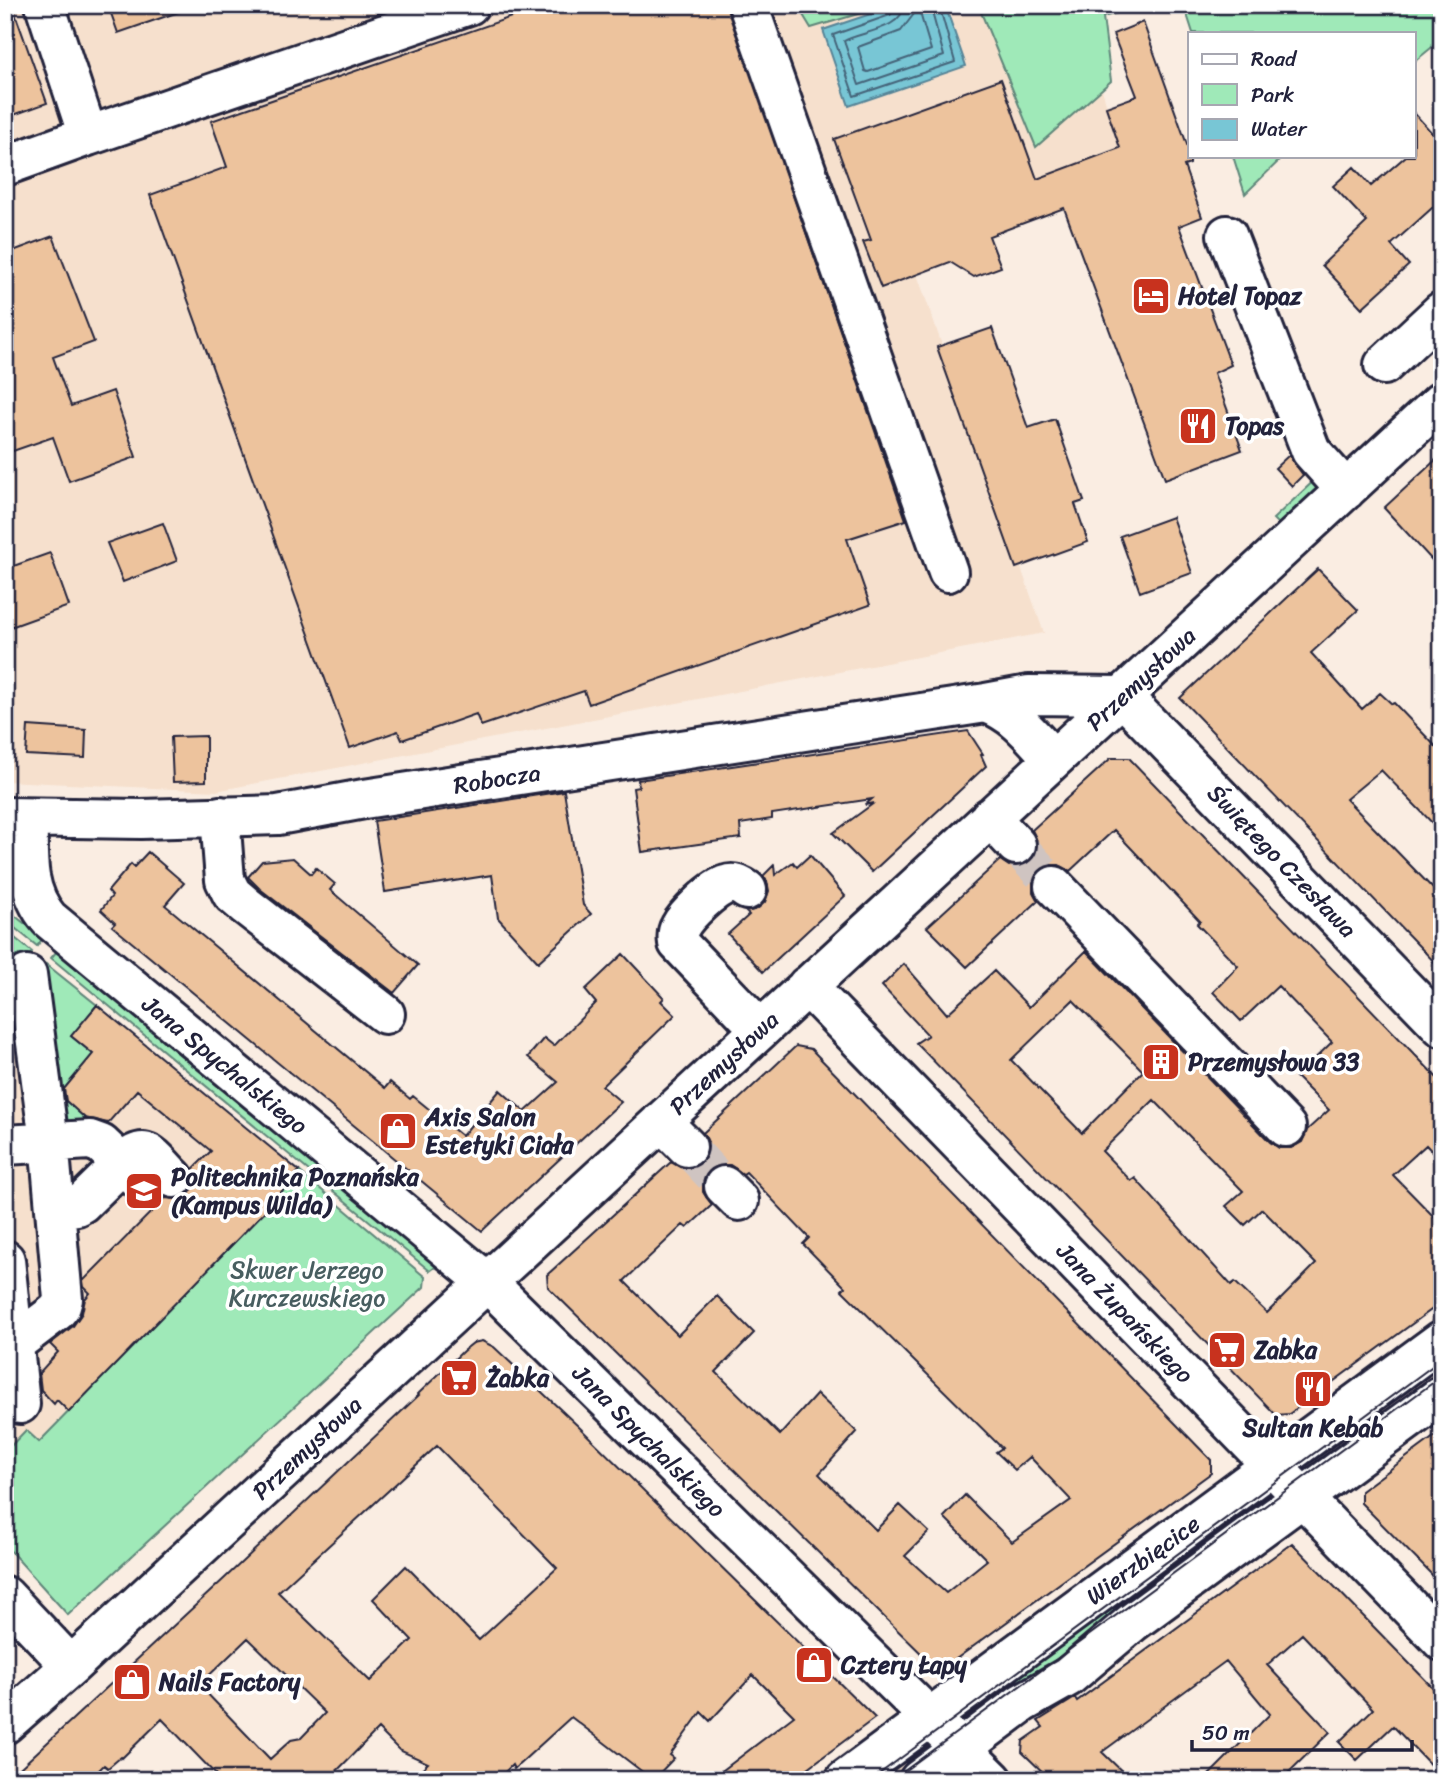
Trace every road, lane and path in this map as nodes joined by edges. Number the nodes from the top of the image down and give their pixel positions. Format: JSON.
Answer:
{"nodes":[{"id":1,"x":45,"y":5,"type":"edge"},
{"id":2,"x":468,"y":5,"type":"edge"},
{"id":3,"x":748,"y":5,"type":"edge"},
{"id":4,"x":88,"y":136,"type":"junction"},
{"id":5,"x":5,"y":166,"type":"edge"},
{"id":6,"x":1227,"y":235,"type":"dead end"},
{"id":7,"x":1442,"y":312,"type":"edge"},
{"id":8,"x":1384,"y":365,"type":"dead end"},
{"id":9,"x":1442,"y":401,"type":"edge"},
{"id":10,"x":1346,"y":490,"type":"junction"},
{"id":11,"x":948,"y":572,"type":"dead end"},
{"id":12,"x":1122,"y":696,"type":"junction"},
{"id":13,"x":986,"y":703,"type":"junction"},
{"id":14,"x":1053,"y":759,"type":"junction"},
{"id":15,"x":220,"y":816,"type":"junction"},
{"id":16,"x":17,"y":817,"type":"edge"},
{"id":17,"x":990,"y":817,"type":"junction"},
{"id":18,"x":1016,"y":845,"type":"tunnel mouth"},
{"id":19,"x":1054,"y":886,"type":"tunnel mouth"},
{"id":20,"x":747,"y":890,"type":"dead end"},
{"id":21,"x":61,"y":930,"type":"junction"},
{"id":22,"x":16,"y":977,"type":"edge"},
{"id":23,"x":807,"y":986,"type":"junction"},
{"id":24,"x":386,"y":1014,"type":"dead end"},
{"id":25,"x":1442,"y":1027,"type":"edge"},
{"id":26,"x":760,"y":1029,"type":"junction"},
{"id":27,"x":1286,"y":1127,"type":"dead end"},
{"id":28,"x":49,"y":1141,"type":"junction"},
{"id":29,"x":5,"y":1145,"type":"edge"},
{"id":30,"x":122,"y":1164,"type":"junction"},
{"id":31,"x":166,"y":1188,"type":"dead end"},
{"id":32,"x":56,"y":1208,"type":"junction"},
{"id":33,"x":5,"y":1260,"type":"edge"},
{"id":34,"x":487,"y":1282,"type":"junction"},
{"id":35,"x":1442,"y":1340,"type":"edge"},
{"id":36,"x":14,"y":1344,"type":"junction"},
{"id":37,"x":1442,"y":1358,"type":"edge"},
{"id":38,"x":1442,"y":1395,"type":"edge"},
{"id":39,"x":20,"y":1404,"type":"dead end"},
{"id":40,"x":1272,"y":1465,"type":"junction"},
{"id":41,"x":1302,"y":1498,"type":"junction"},
{"id":42,"x":5,"y":1596,"type":"edge"},
{"id":43,"x":1442,"y":1641,"type":"edge"},
{"id":44,"x":71,"y":1667,"type":"junction"},
{"id":45,"x":929,"y":1718,"type":"junction"},
{"id":46,"x":5,"y":1724,"type":"edge"},
{"id":47,"x":961,"y":1749,"type":"junction"},
{"id":48,"x":845,"y":1780,"type":"edge"},
{"id":49,"x":919,"y":1780,"type":"edge"},
{"id":50,"x":992,"y":1780,"type":"edge"}],
"edges":[{"from":1,"to":4,"type":"street"},
{"from":2,"to":4,"type":"street"},
{"from":3,"to":11,"type":"street"},
{"from":4,"to":5,"type":"street"},
{"from":6,"to":10,"type":"street"},
{"from":7,"to":8,"type":"street"},
{"from":9,"to":10,"type":"street","name":"Przemysłowa"},
{"from":10,"to":12,"type":"street","name":"Przemysłowa"},
{"from":12,"to":13,"type":"street","name":"Robocza"},
{"from":12,"to":14,"type":"street","name":"Przemysłowa"},
{"from":12,"to":25,"type":"street","name":"Świętego Czesława"},
{"from":13,"to":14,"type":"street"},
{"from":13,"to":15,"type":"street","name":"Robocza"},
{"from":14,"to":17,"type":"street","name":"Przemysłowa"},
{"from":15,"to":16,"type":"street","name":"Robocza"},
{"from":15,"to":24,"type":"street"},
{"from":16,"to":21,"type":"street","name":"Jana Spychalskiego"},
{"from":17,"to":18,"type":"street"},
{"from":17,"to":23,"type":"street","name":"Przemysłowa"},
{"from":19,"to":27,"type":"street"},
{"from":20,"to":26,"type":"street"},
{"from":21,"to":22,"type":"street"},
{"from":21,"to":34,"type":"street","name":"Jana Spychalskiego"},
{"from":22,"to":28,"type":"street"},
{"from":23,"to":26,"type":"street","name":"Przemysłowa"},
{"from":23,"to":40,"type":"street","name":"Jana Żupańskiego"},
{"from":26,"to":34,"type":"street","name":"Przemysłowa"},
{"from":28,"to":29,"type":"street"},
{"from":28,"to":30,"type":"street"},
{"from":28,"to":32,"type":"street"},
{"from":30,"to":31,"type":"street"},
{"from":30,"to":32,"type":"street"},
{"from":32,"to":36,"type":"street"},
{"from":33,"to":36,"type":"street"},
{"from":34,"to":44,"type":"street","name":"Przemysłowa"},
{"from":34,"to":45,"type":"street","name":"Jana Spychalskiego"},
{"from":35,"to":40,"type":"street","name":"Wierzbięcice"},
{"from":36,"to":39,"type":"street"},
{"from":37,"to":40,"type":"street"},
{"from":38,"to":41,"type":"street","name":"Wierzbięcice"},
{"from":40,"to":41,"type":"street","name":"Jana Żupańskiego"},
{"from":40,"to":45,"type":"street","name":"Wierzbięcice"},
{"from":41,"to":43,"type":"street","name":"Jana Żupańskiego"},
{"from":41,"to":47,"type":"street","name":"Wierzbięcice"},
{"from":42,"to":44,"type":"street"},
{"from":44,"to":46,"type":"street","name":"Przemysłowa"},
{"from":45,"to":47,"type":"street","name":"Jana Spychalskiego"},
{"from":45,"to":48,"type":"street","name":"Wierzbięcice"},
{"from":47,"to":49,"type":"street","name":"Wierzbięcice"},
{"from":47,"to":50,"type":"street","name":"Jana Spychalskiego"}]}
